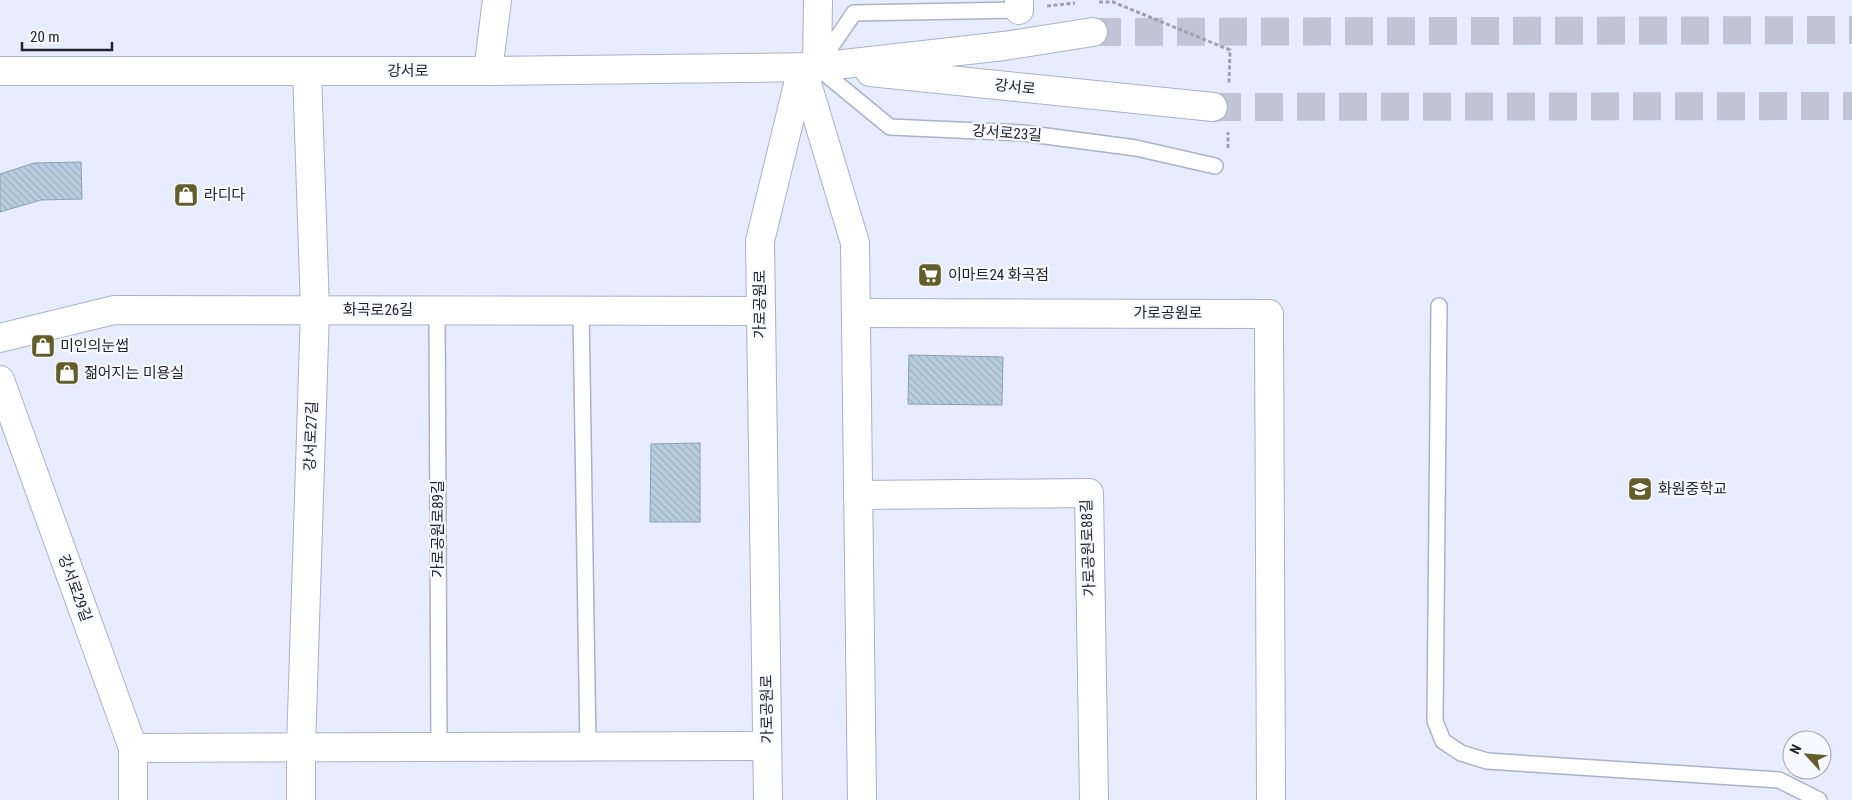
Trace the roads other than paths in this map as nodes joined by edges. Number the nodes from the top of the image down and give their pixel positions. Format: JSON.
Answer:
{"nodes":[{"id":1,"x":496,"y":0,"type":"edge"},
{"id":2,"x":818,"y":0,"type":"edge"},
{"id":3,"x":1019,"y":5,"type":"edge"},
{"id":4,"x":1093,"y":32,"type":"tunnel mouth"},
{"id":5,"x":810,"y":67,"type":"junction"},
{"id":6,"x":0,"y":70,"type":"edge"},
{"id":7,"x":307,"y":71,"type":"junction"},
{"id":8,"x":488,"y":71,"type":"junction"},
{"id":9,"x":1224,"y":107,"type":"tunnel mouth"},
{"id":10,"x":1216,"y":166,"type":"road end"},
{"id":11,"x":1438,"y":306,"type":"dead end"},
{"id":12,"x":316,"y":310,"type":"junction"},
{"id":13,"x":437,"y":310,"type":"junction"},
{"id":14,"x":581,"y":311,"type":"junction"},
{"id":15,"x":760,"y":311,"type":"junction"},
{"id":16,"x":857,"y":313,"type":"junction"},
{"id":17,"x":0,"y":338,"type":"edge"},
{"id":18,"x":0,"y":380,"type":"edge"},
{"id":19,"x":858,"y":495,"type":"junction"},
{"id":20,"x":767,"y":746,"type":"junction"},
{"id":21,"x":439,"y":747,"type":"junction"},
{"id":22,"x":588,"y":747,"type":"junction"},
{"id":23,"x":133,"y":748,"type":"junction"},
{"id":24,"x":301,"y":748,"type":"junction"},
{"id":25,"x":132,"y":800,"type":"edge"},
{"id":26,"x":301,"y":800,"type":"edge"},
{"id":27,"x":768,"y":800,"type":"edge"},
{"id":28,"x":862,"y":800,"type":"edge"},
{"id":29,"x":1094,"y":800,"type":"edge"},
{"id":30,"x":1271,"y":800,"type":"edge"},
{"id":31,"x":1819,"y":800,"type":"edge"}],
"edges":[{"from":1,"to":8,"type":"street"},
{"from":2,"to":5,"type":"street"},
{"from":3,"to":5,"type":"lane"},
{"from":4,"to":5,"type":"street","name":"강서로"},
{"from":5,"to":8,"type":"street","name":"강서로"},
{"from":5,"to":9,"type":"street","name":"강서로"},
{"from":5,"to":10,"type":"lane","name":"강서로23길"},
{"from":5,"to":15,"type":"street","name":"가로공원로"},
{"from":5,"to":16,"type":"street"},
{"from":6,"to":7,"type":"street","name":"강서로"},
{"from":7,"to":8,"type":"street","name":"강서로"},
{"from":7,"to":12,"type":"street","name":"강서로27길"},
{"from":11,"to":31,"type":"lane"},
{"from":12,"to":13,"type":"street","name":"화곡로26길"},
{"from":12,"to":17,"type":"street","name":"화곡로26길"},
{"from":12,"to":24,"type":"street","name":"강서로27길"},
{"from":13,"to":14,"type":"street","name":"화곡로26길"},
{"from":13,"to":21,"type":"lane","name":"가로공원로89길"},
{"from":14,"to":15,"type":"street","name":"화곡로26길"},
{"from":14,"to":22,"type":"lane"},
{"from":15,"to":20,"type":"street","name":"가로공원로"},
{"from":16,"to":19,"type":"street"},
{"from":16,"to":30,"type":"street","name":"가로공원로"},
{"from":18,"to":23,"type":"street","name":"강서로29길"},
{"from":19,"to":28,"type":"street"},
{"from":19,"to":29,"type":"street","name":"가로공원로88길"},
{"from":20,"to":22,"type":"street"},
{"from":20,"to":27,"type":"street","name":"가로공원로"},
{"from":21,"to":22,"type":"street"},
{"from":21,"to":24,"type":"street"},
{"from":23,"to":24,"type":"street"},
{"from":23,"to":25,"type":"street","name":"강서로29길"},
{"from":24,"to":26,"type":"street","name":"강서로27길"}]}
